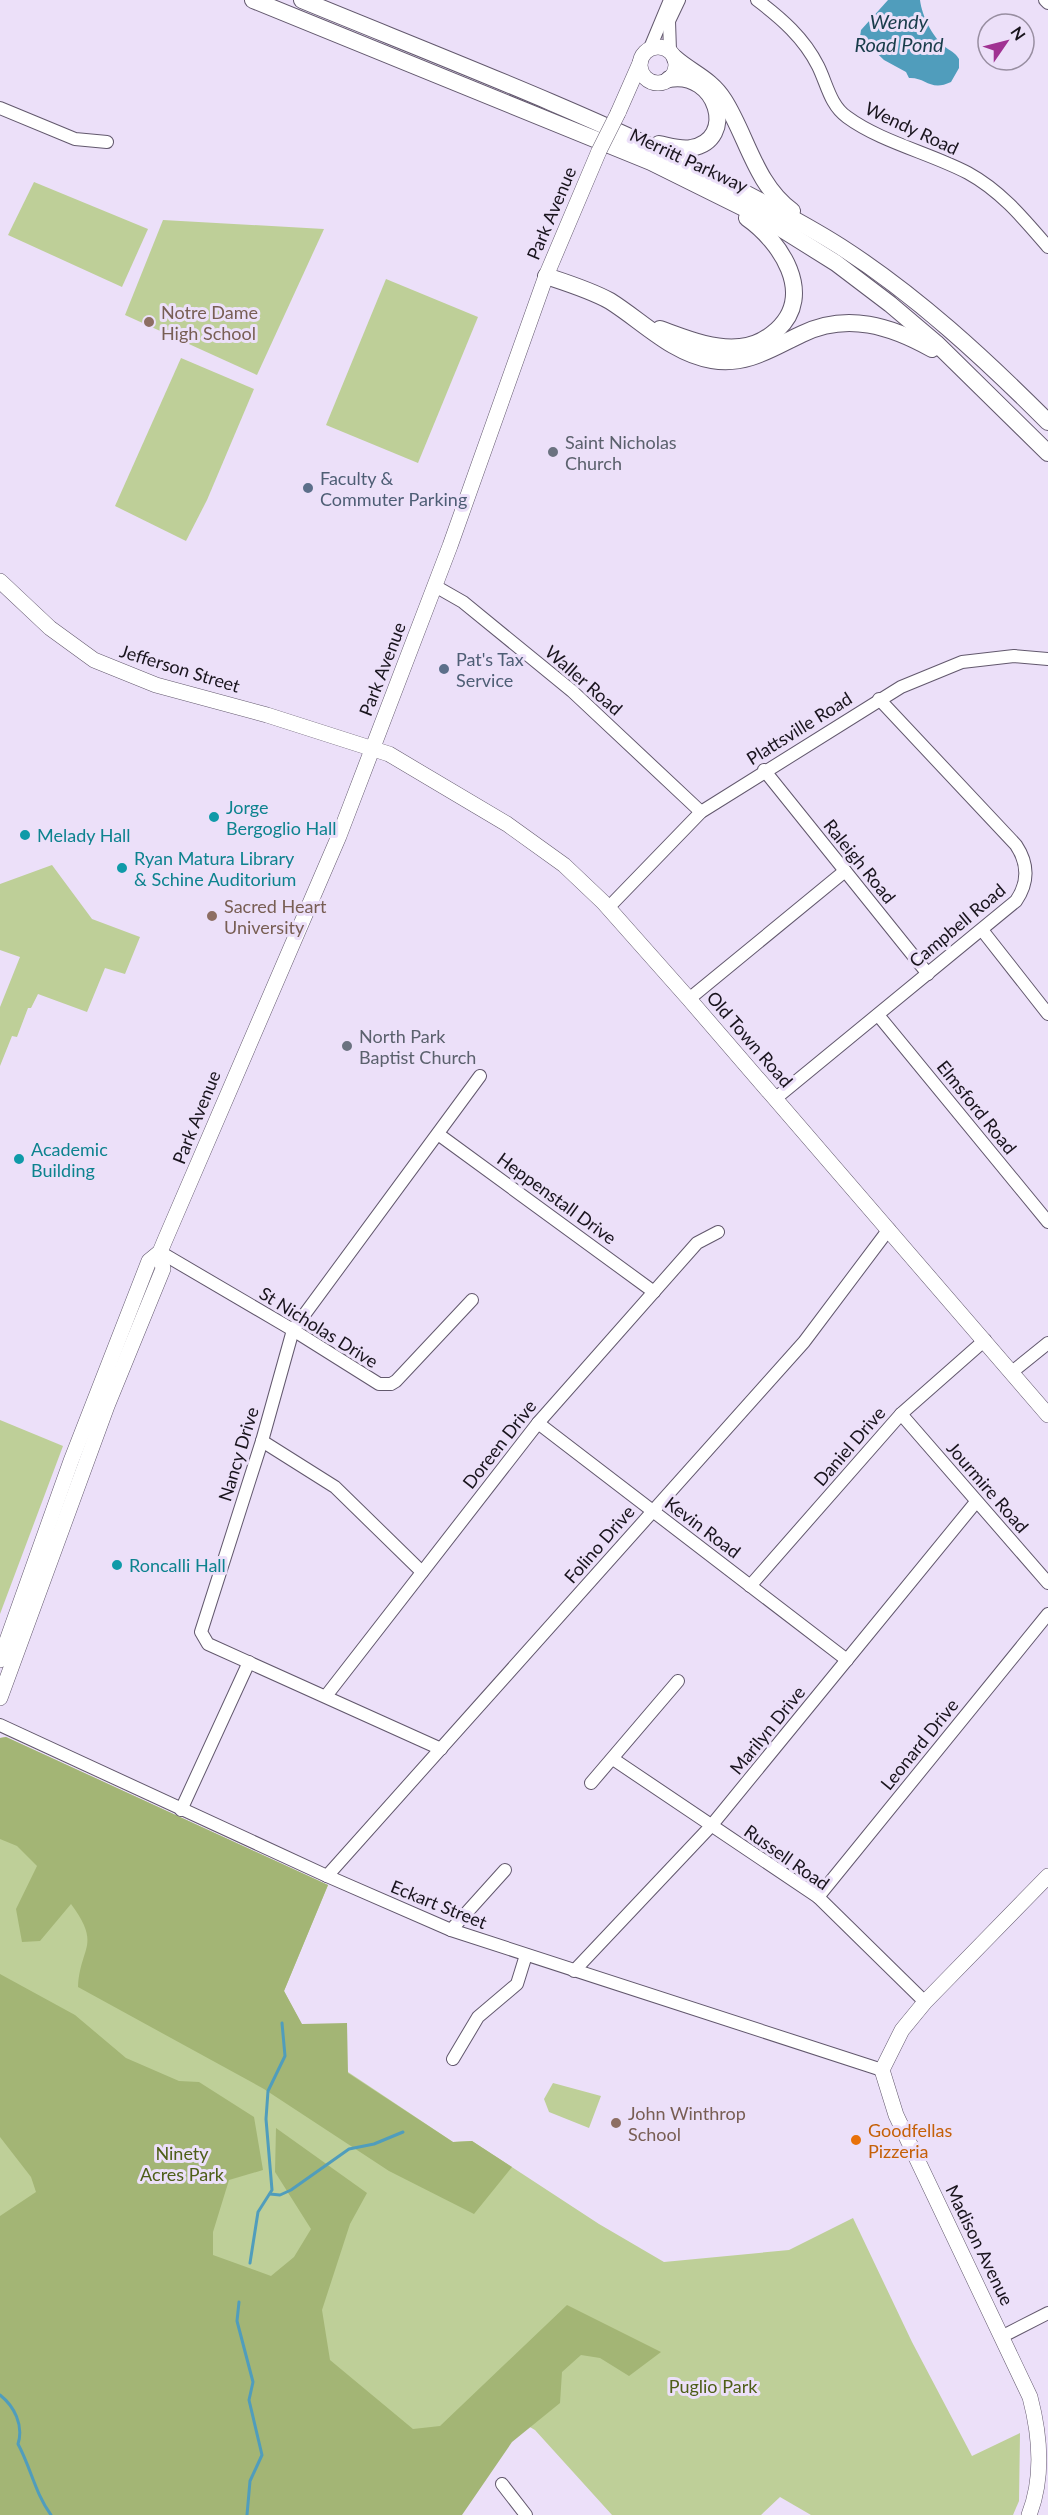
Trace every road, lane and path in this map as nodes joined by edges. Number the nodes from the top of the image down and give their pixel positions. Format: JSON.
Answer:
{"nodes":[{"id":1,"x":253,"y":0,"type":"edge"},
{"id":2,"x":302,"y":0,"type":"edge"},
{"id":3,"x":670,"y":0,"type":"edge"},
{"id":4,"x":679,"y":0,"type":"edge"},
{"id":5,"x":757,"y":0,"type":"edge"},
{"id":6,"x":650,"y":48,"type":"junction"},
{"id":7,"x":672,"y":55,"type":"junction"},
{"id":8,"x":639,"y":63,"type":"junction"},
{"id":9,"x":669,"y":80,"type":"junction"},
{"id":10,"x":649,"y":81,"type":"junction"},
{"id":11,"x":627,"y":96,"type":"junction"},
{"id":12,"x":0,"y":108,"type":"edge"},
{"id":13,"x":107,"y":142,"type":"dead end"},
{"id":14,"x":642,"y":142,"type":"junction"},
{"id":15,"x":702,"y":186,"type":"junction"},
{"id":16,"x":1048,"y":246,"type":"edge"},
{"id":17,"x":841,"y":247,"type":"junction"},
{"id":18,"x":546,"y":276,"type":"junction"},
{"id":19,"x":642,"y":322,"type":"junction"},
{"id":20,"x":967,"y":373,"type":"junction"},
{"id":21,"x":1048,"y":422,"type":"edge"},
{"id":22,"x":1048,"y":453,"type":"edge"},
{"id":23,"x":0,"y":580,"type":"edge"},
{"id":24,"x":435,"y":586,"type":"junction"},
{"id":25,"x":1048,"y":659,"type":"edge"},
{"id":26,"x":879,"y":699,"type":"junction"},
{"id":27,"x":373,"y":748,"type":"junction"},
{"id":28,"x":764,"y":770,"type":"junction"},
{"id":29,"x":701,"y":812,"type":"junction"},
{"id":30,"x":845,"y":871,"type":"junction"},
{"id":31,"x":608,"y":908,"type":"junction"},
{"id":32,"x":982,"y":930,"type":"junction"},
{"id":33,"x":928,"y":974,"type":"junction"},
{"id":34,"x":689,"y":999,"type":"junction"},
{"id":35,"x":1048,"y":1013,"type":"edge"},
{"id":36,"x":878,"y":1015,"type":"junction"},
{"id":37,"x":480,"y":1076,"type":"dead end"},
{"id":38,"x":776,"y":1098,"type":"junction"},
{"id":39,"x":438,"y":1134,"type":"junction"},
{"id":40,"x":1048,"y":1222,"type":"edge"},
{"id":41,"x":889,"y":1229,"type":"junction"},
{"id":42,"x":718,"y":1232,"type":"dead end"},
{"id":43,"x":160,"y":1252,"type":"junction"},
{"id":44,"x":654,"y":1292,"type":"junction"},
{"id":45,"x":472,"y":1300,"type":"dead end"},
{"id":46,"x":293,"y":1330,"type":"junction"},
{"id":47,"x":985,"y":1340,"type":"junction"},
{"id":48,"x":1048,"y":1343,"type":"edge"},
{"id":49,"x":1012,"y":1372,"type":"junction"},
{"id":50,"x":901,"y":1414,"type":"junction"},
{"id":51,"x":1048,"y":1415,"type":"edge"},
{"id":52,"x":538,"y":1423,"type":"junction"},
{"id":53,"x":262,"y":1441,"type":"junction"},
{"id":54,"x":79,"y":1461,"type":"junction"},
{"id":55,"x":976,"y":1502,"type":"junction"},
{"id":56,"x":652,"y":1511,"type":"junction"},
{"id":57,"x":422,"y":1572,"type":"junction"},
{"id":58,"x":1048,"y":1583,"type":"edge"},
{"id":59,"x":750,"y":1586,"type":"junction"},
{"id":60,"x":1048,"y":1614,"type":"edge"},
{"id":61,"x":0,"y":1660,"type":"edge"},
{"id":62,"x":847,"y":1660,"type":"junction"},
{"id":63,"x":249,"y":1662,"type":"junction"},
{"id":64,"x":678,"y":1681,"type":"dead end"},
{"id":65,"x":326,"y":1696,"type":"junction"},
{"id":66,"x":0,"y":1698,"type":"edge"},
{"id":67,"x":0,"y":1725,"type":"edge"},
{"id":68,"x":441,"y":1749,"type":"junction"},
{"id":69,"x":613,"y":1759,"type":"junction"},
{"id":70,"x":591,"y":1783,"type":"dead end"},
{"id":71,"x":181,"y":1810,"type":"junction"},
{"id":72,"x":711,"y":1826,"type":"junction"},
{"id":73,"x":504,"y":1870,"type":"dead end"},
{"id":74,"x":327,"y":1876,"type":"junction"},
{"id":75,"x":1048,"y":1876,"type":"edge"},
{"id":76,"x":818,"y":1897,"type":"junction"},
{"id":77,"x":451,"y":1930,"type":"junction"},
{"id":78,"x":526,"y":1955,"type":"junction"},
{"id":79,"x":574,"y":1971,"type":"junction"},
{"id":80,"x":925,"y":2002,"type":"junction"},
{"id":81,"x":453,"y":2059,"type":"dead end"},
{"id":82,"x":882,"y":2070,"type":"junction"},
{"id":83,"x":1048,"y":2313,"type":"edge"},
{"id":84,"x":1002,"y":2336,"type":"junction"},
{"id":85,"x":1043,"y":2427,"type":"edge"},
{"id":86,"x":502,"y":2484,"type":"dead end"},
{"id":87,"x":526,"y":2515,"type":"edge"},
{"id":88,"x":1029,"y":2515,"type":"edge"}],
"edges":[{"from":1,"to":15,"type":"highway","name":"Merritt Parkway"},
{"from":2,"to":14,"type":"highway","name":"Merritt Parkway"},
{"from":3,"to":6,"type":"street"},
{"from":4,"to":7,"type":"street"},
{"from":5,"to":16,"type":"street","name":"Wendy Road"},
{"from":6,"to":7,"type":"main road"},
{"from":6,"to":8,"type":"main road"},
{"from":7,"to":9,"type":"main road"},
{"from":7,"to":17,"type":"highway"},
{"from":8,"to":10,"type":"main road"},
{"from":8,"to":11,"type":"main road","name":"Park Avenue"},
{"from":9,"to":10,"type":"main road"},
{"from":9,"to":14,"type":"highway"},
{"from":10,"to":11,"type":"main road","name":"Park Avenue"},
{"from":11,"to":18,"type":"main road","name":"Park Avenue","bridge":true},
{"from":12,"to":13,"type":"street"},
{"from":14,"to":17,"type":"highway","name":"Merritt Parkway"},
{"from":15,"to":19,"type":"highway"},
{"from":15,"to":20,"type":"highway","name":"Merritt Parkway"},
{"from":17,"to":21,"type":"highway","name":"Merritt Parkway"},
{"from":18,"to":19,"type":"highway"},
{"from":18,"to":24,"type":"main road","name":"Park Avenue"},
{"from":19,"to":20,"type":"highway"},
{"from":20,"to":22,"type":"highway","name":"Merritt Parkway"},
{"from":23,"to":27,"type":"main road","name":"Jefferson Street"},
{"from":24,"to":27,"type":"main road","name":"Park Avenue"},
{"from":24,"to":29,"type":"street","name":"Waller Road"},
{"from":25,"to":26,"type":"street","name":"Plattsville Road"},
{"from":26,"to":28,"type":"street","name":"Plattsville Road"},
{"from":26,"to":32,"type":"street","name":"Campbell Road"},
{"from":27,"to":31,"type":"main road","name":"Old Town Road"},
{"from":27,"to":43,"type":"main road","name":"Park Avenue"},
{"from":28,"to":29,"type":"street","name":"Plattsville Road"},
{"from":28,"to":30,"type":"street","name":"Raleigh Road"},
{"from":29,"to":31,"type":"street","name":"Plattsville Road"},
{"from":30,"to":33,"type":"street","name":"Raleigh Road"},
{"from":30,"to":34,"type":"street"},
{"from":31,"to":34,"type":"main road","name":"Old Town Road"},
{"from":32,"to":33,"type":"street","name":"Campbell Road"},
{"from":32,"to":35,"type":"street"},
{"from":33,"to":36,"type":"street","name":"Campbell Road"},
{"from":34,"to":38,"type":"main road","name":"Old Town Road"},
{"from":36,"to":38,"type":"street","name":"Campbell Road"},
{"from":36,"to":40,"type":"street","name":"Elmsford Road"},
{"from":37,"to":39,"type":"street","name":"Nancy Drive"},
{"from":38,"to":41,"type":"main road","name":"Old Town Road"},
{"from":39,"to":44,"type":"street","name":"Heppenstall Drive"},
{"from":39,"to":46,"type":"street","name":"Nancy Drive"},
{"from":41,"to":47,"type":"main road","name":"Old Town Road"},
{"from":41,"to":56,"type":"street","name":"Folino Drive"},
{"from":42,"to":44,"type":"street","name":"Doreen Drive"},
{"from":43,"to":46,"type":"street","name":"St Nicholas Drive"},
{"from":43,"to":54,"type":"main road","name":"Park Avenue"},
{"from":44,"to":52,"type":"street","name":"Doreen Drive"},
{"from":45,"to":46,"type":"street","name":"St Nicholas Drive"},
{"from":46,"to":53,"type":"street","name":"Nancy Drive"},
{"from":47,"to":49,"type":"main road","name":"Old Town Road"},
{"from":47,"to":50,"type":"street","name":"Daniel Drive"},
{"from":48,"to":49,"type":"street"},
{"from":49,"to":51,"type":"main road","name":"Old Town Road"},
{"from":50,"to":55,"type":"street","name":"Jourmire Road"},
{"from":50,"to":59,"type":"street","name":"Daniel Drive"},
{"from":52,"to":56,"type":"street","name":"Kevin Road"},
{"from":52,"to":57,"type":"street","name":"Doreen Drive"},
{"from":53,"to":57,"type":"street"},
{"from":53,"to":63,"type":"street","name":"Nancy Drive"},
{"from":54,"to":61,"type":"main road","name":"Park Avenue"},
{"from":54,"to":66,"type":"main road","name":"Park Avenue"},
{"from":55,"to":58,"type":"street","name":"Jourmire Road"},
{"from":55,"to":62,"type":"street","name":"Marilyn Drive"},
{"from":56,"to":59,"type":"street","name":"Kevin Road"},
{"from":56,"to":68,"type":"street","name":"Folino Drive"},
{"from":57,"to":65,"type":"street","name":"Doreen Drive"},
{"from":59,"to":62,"type":"street","name":"Kevin Road"},
{"from":60,"to":76,"type":"street","name":"Leonard Drive"},
{"from":62,"to":72,"type":"street","name":"Marilyn Drive"},
{"from":63,"to":65,"type":"street","name":"Nancy Drive"},
{"from":63,"to":71,"type":"street"},
{"from":64,"to":69,"type":"street"},
{"from":65,"to":68,"type":"street","name":"Nancy Drive"},
{"from":67,"to":71,"type":"street","name":"Eckart Street"},
{"from":68,"to":74,"type":"street","name":"Folino Drive"},
{"from":69,"to":70,"type":"street"},
{"from":69,"to":72,"type":"street","name":"Russell Road"},
{"from":71,"to":74,"type":"street","name":"Eckart Street"},
{"from":72,"to":76,"type":"street","name":"Russell Road"},
{"from":72,"to":79,"type":"street","name":"Marilyn Drive"},
{"from":73,"to":77,"type":"street"},
{"from":74,"to":77,"type":"street","name":"Eckart Street"},
{"from":75,"to":80,"type":"main road"},
{"from":76,"to":80,"type":"street","name":"Russell Road"},
{"from":77,"to":78,"type":"street","name":"Eckart Street"},
{"from":78,"to":79,"type":"street","name":"Eckart Street"},
{"from":78,"to":81,"type":"street"},
{"from":79,"to":82,"type":"street","name":"Eckart Street"},
{"from":80,"to":82,"type":"main road"},
{"from":82,"to":84,"type":"main road","name":"Madison Avenue"},
{"from":83,"to":84,"type":"street"},
{"from":84,"to":85,"type":"main road","name":"Madison Avenue"},
{"from":85,"to":88,"type":"main road","name":"Madison Avenue"},
{"from":86,"to":87,"type":"street"}]}
